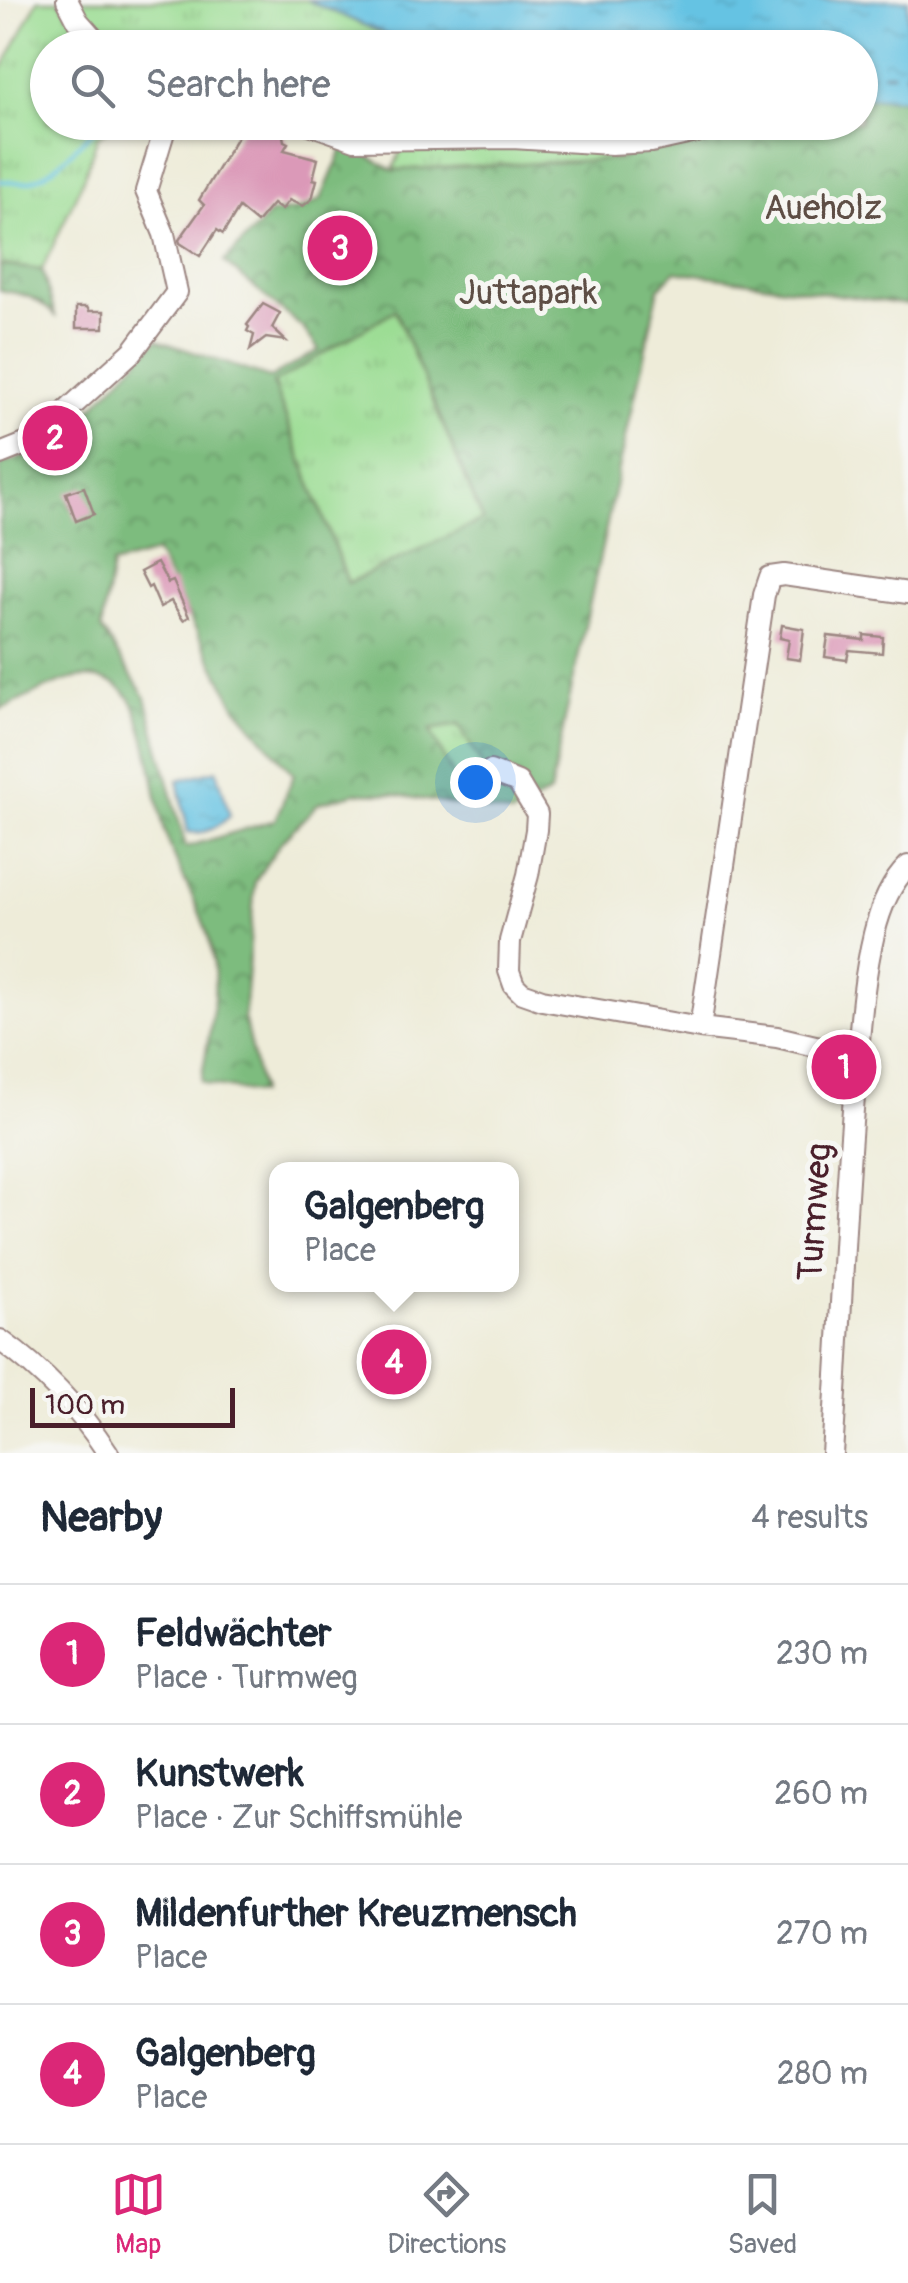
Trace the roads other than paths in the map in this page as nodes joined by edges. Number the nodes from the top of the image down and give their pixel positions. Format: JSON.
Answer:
{"nodes":[{"id":1,"x":67,"y":0,"type":"edge"},
{"id":2,"x":86,"y":30,"type":"edge"},
{"id":3,"x":162,"y":140,"type":"edge"},
{"id":4,"x":545,"y":140,"type":"edge"},
{"id":5,"x":661,"y":140,"type":"edge"},
{"id":6,"x":0,"y":454,"type":"edge"},
{"id":7,"x":908,"y":592,"type":"edge"},
{"id":8,"x":490,"y":771,"type":"dead end"},
{"id":9,"x":908,"y":866,"type":"edge"},
{"id":10,"x":700,"y":1028,"type":"junction"},
{"id":11,"x":858,"y":1056,"type":"junction"},
{"id":12,"x":0,"y":1340,"type":"edge"},
{"id":13,"x":108,"y":1453,"type":"edge"},
{"id":14,"x":832,"y":1453,"type":"edge"}],
"edges":[{"from":1,"to":2,"type":"street"},
{"from":3,"to":6,"type":"street"},
{"from":4,"to":5,"type":"street"},
{"from":7,"to":10,"type":"street"},
{"from":8,"to":10,"type":"street"},
{"from":9,"to":11,"type":"street","name":"Turmweg"},
{"from":10,"to":11,"type":"street"},
{"from":11,"to":14,"type":"street","name":"Turmweg"},
{"from":12,"to":13,"type":"street"}]}
